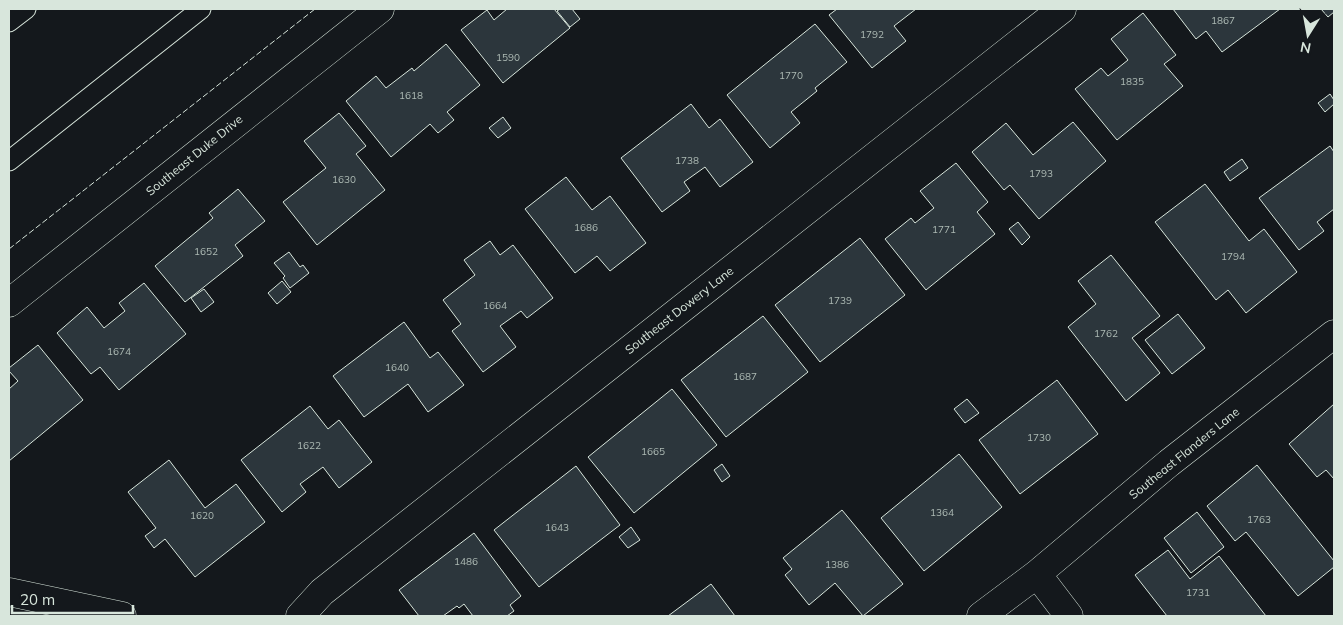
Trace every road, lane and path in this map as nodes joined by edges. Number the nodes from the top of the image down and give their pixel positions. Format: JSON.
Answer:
{"nodes":[{"id":1,"x":26,"y":9,"type":"edge"},
{"id":2,"x":201,"y":9,"type":"edge"},
{"id":3,"x":380,"y":9,"type":"edge"},
{"id":4,"x":1062,"y":9,"type":"edge"},
{"id":5,"x":9,"y":22,"type":"edge"},
{"id":6,"x":9,"y":161,"type":"edge"},
{"id":7,"x":9,"y":303,"type":"edge"},
{"id":8,"x":1334,"y":334,"type":"edge"},
{"id":9,"x":1037,"y":574,"type":"junction"},
{"id":10,"x":9,"y":592,"type":"edge"},
{"id":11,"x":122,"y":616,"type":"edge"},
{"id":12,"x":300,"y":616,"type":"edge"},
{"id":13,"x":981,"y":616,"type":"edge"},
{"id":14,"x":1069,"y":616,"type":"edge"}],
"edges":[{"from":1,"to":5,"type":"lane"},
{"from":2,"to":6,"type":"lane"},
{"from":3,"to":7,"type":"street","name":"Southeast Duke Drive"},
{"from":4,"to":12,"type":"street","name":"Southeast Dowery Lane"},
{"from":8,"to":9,"type":"street","name":"Southeast Flanders Lane"},
{"from":9,"to":13,"type":"street","name":"Southeast Flanders Lane"},
{"from":9,"to":14,"type":"street"},
{"from":10,"to":11,"type":"street"}]}
